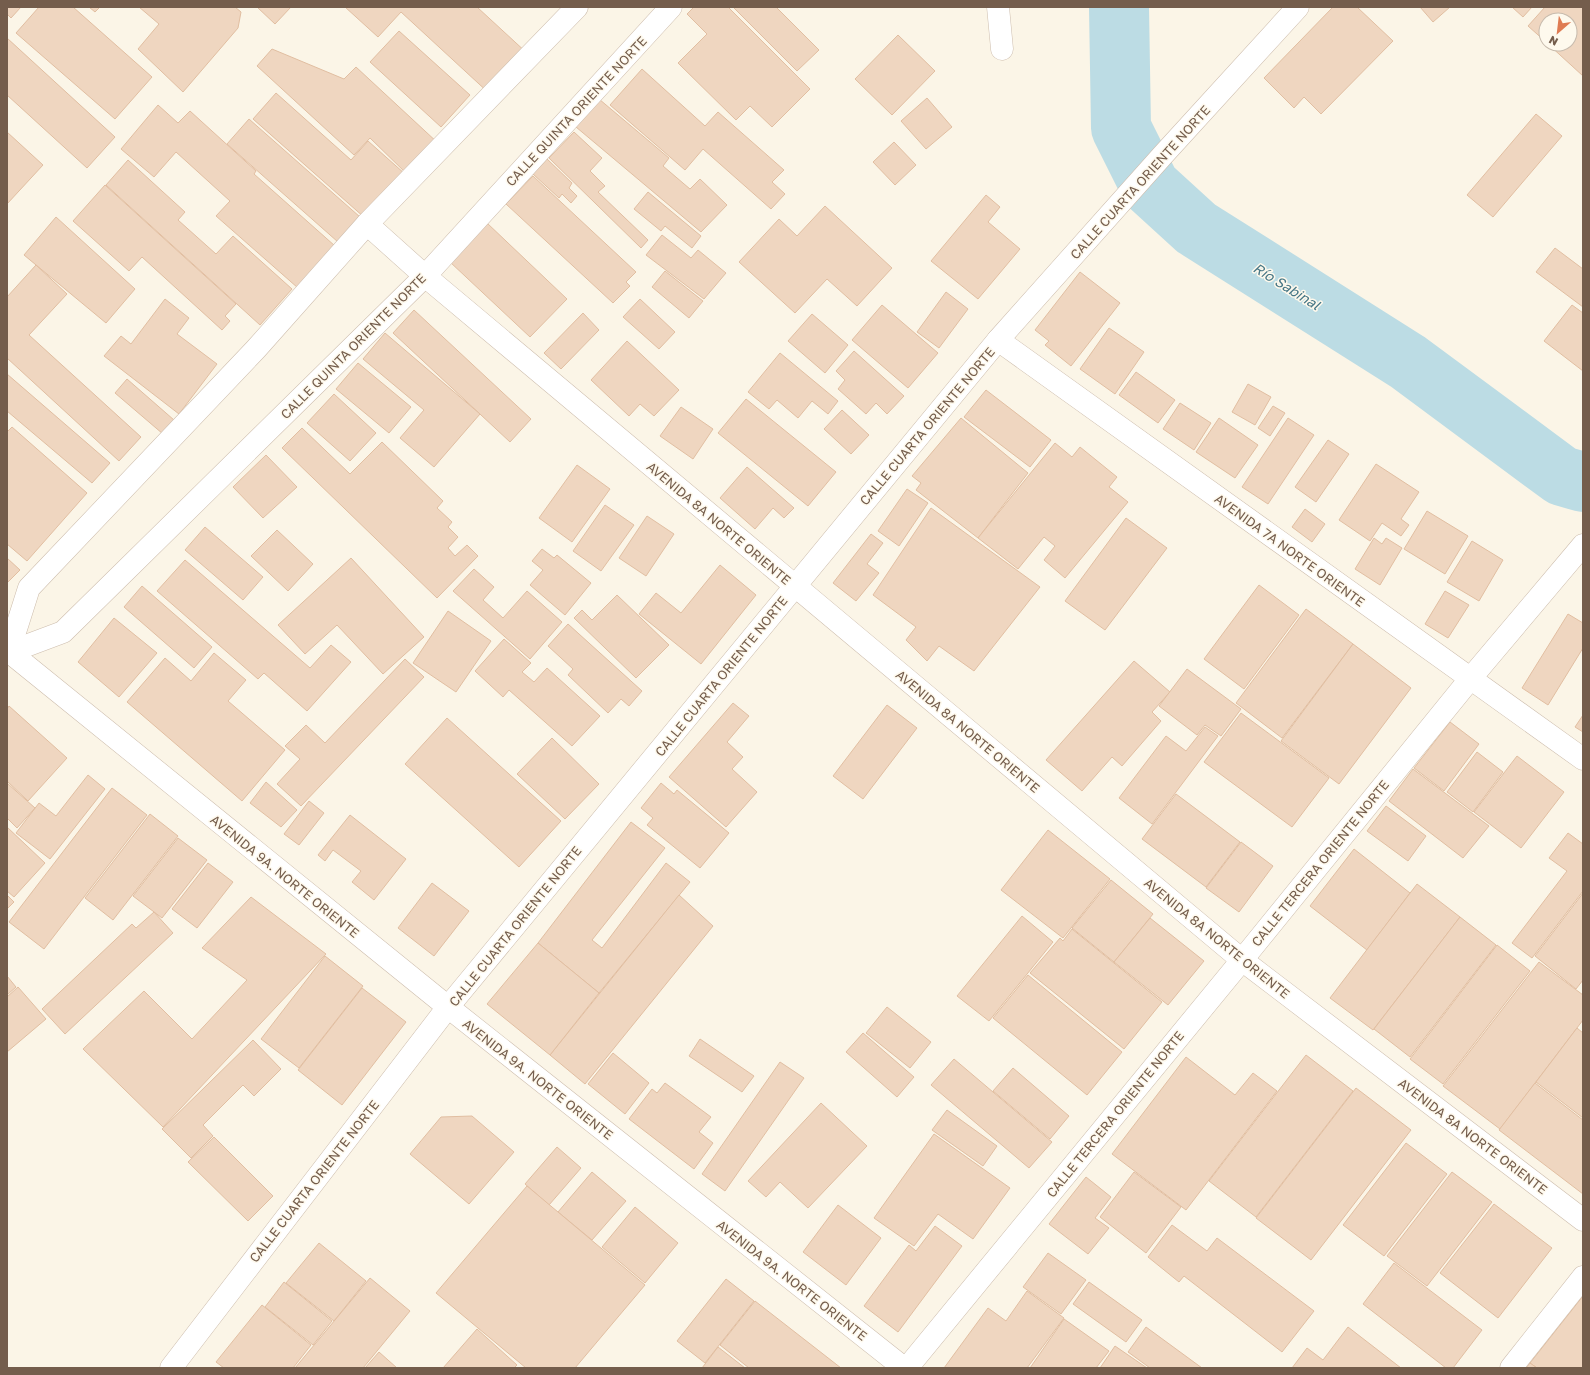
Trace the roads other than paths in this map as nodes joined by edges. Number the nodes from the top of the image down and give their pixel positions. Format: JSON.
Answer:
{"nodes":[{"id":1,"x":577,"y":7,"type":"edge"},
{"id":2,"x":672,"y":7,"type":"edge"},
{"id":3,"x":998,"y":7,"type":"edge"},
{"id":4,"x":1298,"y":7,"type":"edge"},
{"id":5,"x":1002,"y":49,"type":"dead end"},
{"id":6,"x":367,"y":224,"type":"junction"},
{"id":7,"x":425,"y":276,"type":"junction"},
{"id":8,"x":998,"y":340,"type":"junction"},
{"id":9,"x":1582,"y":546,"type":"edge"},
{"id":10,"x":1574,"y":568,"type":"edge"},
{"id":11,"x":794,"y":586,"type":"junction"},
{"id":12,"x":8,"y":651,"type":"edge"},
{"id":13,"x":1470,"y":679,"type":"junction"},
{"id":14,"x":1583,"y":759,"type":"edge"},
{"id":15,"x":1242,"y":960,"type":"junction"},
{"id":16,"x":448,"y":1007,"type":"junction"},
{"id":17,"x":1583,"y":1220,"type":"edge"},
{"id":18,"x":1583,"y":1277,"type":"edge"},
{"id":19,"x":177,"y":1366,"type":"edge"},
{"id":20,"x":905,"y":1368,"type":"edge"},
{"id":21,"x":1510,"y":1368,"type":"edge"}],
"edges":[{"from":1,"to":6,"type":"street"},
{"from":2,"to":7,"type":"street","name":"CALLE QUINTA ORIENTE NORTE"},
{"from":3,"to":5,"type":"street"},
{"from":4,"to":8,"type":"street","name":"CALLE CUARTA ORIENTE NORTE"},
{"from":6,"to":7,"type":"street","name":"AVENIDA 8A NORTE ORIENTE"},
{"from":6,"to":12,"type":"street"},
{"from":7,"to":11,"type":"street","name":"AVENIDA 8A NORTE ORIENTE"},
{"from":7,"to":12,"type":"street","name":"CALLE QUINTA ORIENTE NORTE"},
{"from":8,"to":11,"type":"street","name":"CALLE CUARTA ORIENTE NORTE"},
{"from":8,"to":13,"type":"street","name":"AVENIDA 7A NORTE ORIENTE"},
{"from":9,"to":10,"type":"street","name":"CALLE TERCERA ORIENTE NORTE"},
{"from":10,"to":13,"type":"street","name":"CALLE TERCERA ORIENTE NORTE"},
{"from":11,"to":15,"type":"street","name":"AVENIDA 8A NORTE ORIENTE"},
{"from":11,"to":16,"type":"street","name":"CALLE CUARTA ORIENTE NORTE"},
{"from":12,"to":16,"type":"street","name":"AVENIDA 9A. NORTE ORIENTE"},
{"from":13,"to":14,"type":"street","name":"AVENIDA 7A NORTE ORIENTE"},
{"from":13,"to":15,"type":"street","name":"CALLE TERCERA ORIENTE NORTE"},
{"from":15,"to":17,"type":"street","name":"AVENIDA 8A NORTE ORIENTE"},
{"from":15,"to":20,"type":"street","name":"CALLE TERCERA ORIENTE NORTE"},
{"from":16,"to":19,"type":"street","name":"CALLE CUARTA ORIENTE NORTE"},
{"from":16,"to":20,"type":"street","name":"AVENIDA 9A. NORTE ORIENTE"},
{"from":18,"to":21,"type":"street"}]}
